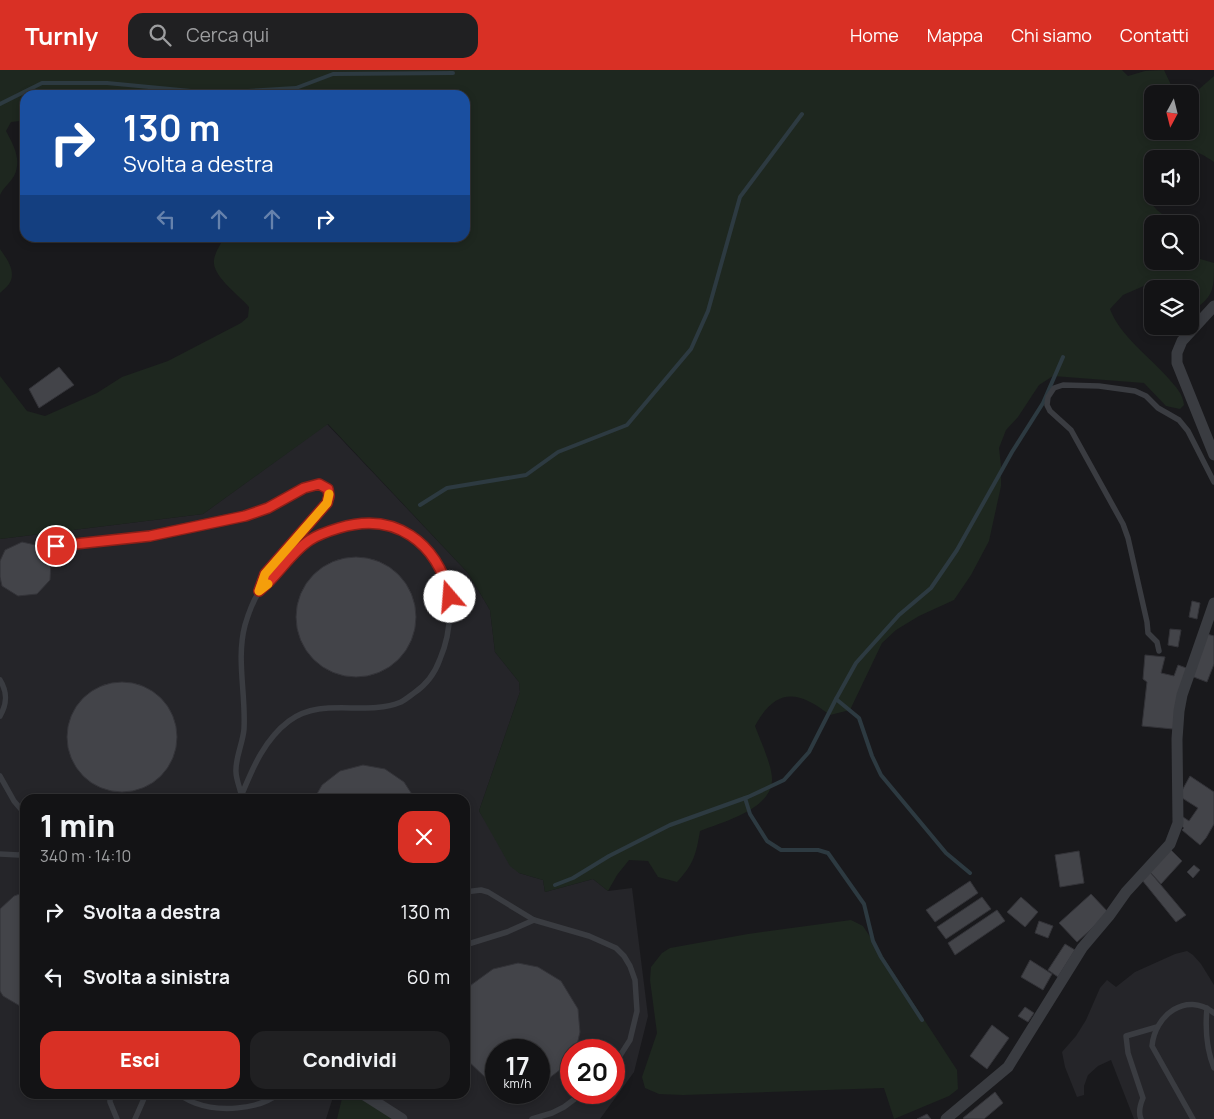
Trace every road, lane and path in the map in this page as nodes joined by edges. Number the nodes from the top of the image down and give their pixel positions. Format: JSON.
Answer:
{"nodes":[{"id":1,"x":1214,"y":306,"type":"edge"},
{"id":2,"x":1214,"y":455,"type":"edge"},
{"id":3,"x":1214,"y":482,"type":"edge"},
{"id":4,"x":56,"y":546,"type":"dead end"},
{"id":5,"x":259,"y":591,"type":"junction"},
{"id":6,"x":1214,"y":603,"type":"edge"},
{"id":7,"x":1159,"y":651,"type":"dead end"},
{"id":8,"x":0,"y":680,"type":"edge"},
{"id":9,"x":0,"y":717,"type":"edge"},
{"id":10,"x":0,"y":776,"type":"edge"},
{"id":11,"x":242,"y":794,"type":"edge"},
{"id":12,"x":243,"y":794,"type":"edge"},
{"id":13,"x":20,"y":808,"type":"edge"},
{"id":14,"x":0,"y":854,"type":"edge"},
{"id":15,"x":20,"y":854,"type":"edge"},
{"id":16,"x":470,"y":891,"type":"edge"},
{"id":17,"x":534,"y":920,"type":"junction"},
{"id":18,"x":470,"y":943,"type":"edge"},
{"id":19,"x":1207,"y":1008,"type":"junction"},
{"id":20,"x":1214,"y":1013,"type":"edge"},
{"id":21,"x":1157,"y":1027,"type":"junction"},
{"id":22,"x":625,"y":1048,"type":"edge"},
{"id":23,"x":1214,"y":1068,"type":"edge"},
{"id":24,"x":110,"y":1099,"type":"edge"},
{"id":25,"x":144,"y":1099,"type":"edge"},
{"id":26,"x":187,"y":1099,"type":"edge"},
{"id":27,"x":267,"y":1099,"type":"edge"},
{"id":28,"x":371,"y":1099,"type":"edge"},
{"id":29,"x":568,"y":1104,"type":"edge"},
{"id":30,"x":117,"y":1119,"type":"edge"},
{"id":31,"x":135,"y":1119,"type":"edge"},
{"id":32,"x":402,"y":1119,"type":"edge"},
{"id":33,"x":532,"y":1119,"type":"edge"},
{"id":34,"x":946,"y":1119,"type":"edge"},
{"id":35,"x":1140,"y":1119,"type":"edge"},
{"id":36,"x":1193,"y":1119,"type":"edge"}],
"edges":[{"from":1,"to":2,"type":"street"},
{"from":3,"to":7,"type":"lane"},
{"from":4,"to":5,"type":"lane"},
{"from":5,"to":11,"type":"lane"},
{"from":5,"to":12,"type":"lane"},
{"from":6,"to":34,"type":"street"},
{"from":8,"to":9,"type":"lane"},
{"from":10,"to":13,"type":"lane"},
{"from":14,"to":15,"type":"lane"},
{"from":16,"to":17,"type":"lane"},
{"from":17,"to":18,"type":"lane"},
{"from":17,"to":22,"type":"lane"},
{"from":19,"to":20,"type":"lane"},
{"from":19,"to":21,"type":"lane"},
{"from":19,"to":23,"type":"lane"},
{"from":21,"to":35,"type":"lane"},
{"from":21,"to":36,"type":"lane"},
{"from":24,"to":30,"type":"lane"},
{"from":25,"to":31,"type":"lane"},
{"from":26,"to":27,"type":"lane"},
{"from":28,"to":32,"type":"street"},
{"from":29,"to":33,"type":"lane"}]}
